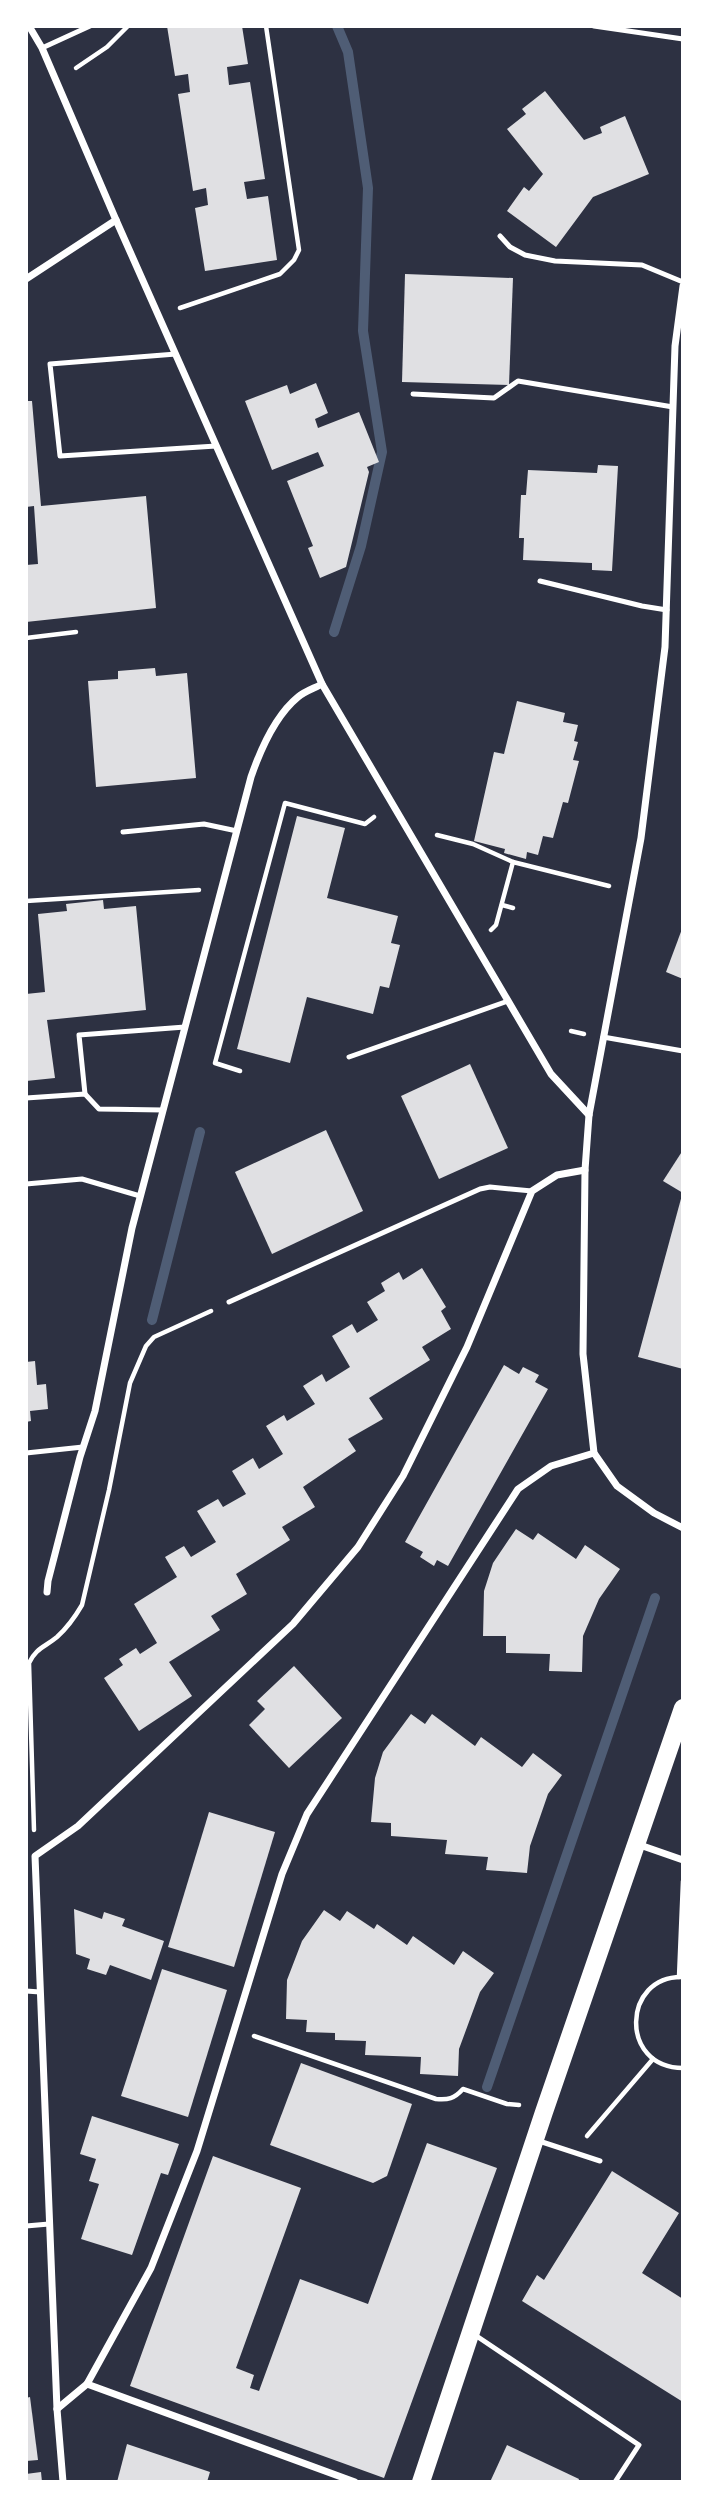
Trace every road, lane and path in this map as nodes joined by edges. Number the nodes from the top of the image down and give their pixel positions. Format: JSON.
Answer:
{"nodes":[{"id":1,"x":29,"y":26,"type":"edge"},
{"id":2,"x":90,"y":26,"type":"edge"},
{"id":3,"x":128,"y":26,"type":"edge"},
{"id":4,"x":266,"y":26,"type":"edge"},
{"id":5,"x":594,"y":26,"type":"edge"},
{"id":6,"x":683,"y":39,"type":"edge"},
{"id":7,"x":43,"y":48,"type":"junction"},
{"id":8,"x":75,"y":68,"type":"dead end"},
{"id":9,"x":116,"y":220,"type":"junction"},
{"id":10,"x":500,"y":236,"type":"dead end"},
{"id":11,"x":26,"y":279,"type":"edge"},
{"id":12,"x":683,"y":284,"type":"edge"},
{"id":13,"x":179,"y":309,"type":"dead end"},
{"id":14,"x":176,"y":354,"type":"junction"},
{"id":15,"x":414,"y":394,"type":"dead end"},
{"id":16,"x":673,"y":407,"type":"junction"},
{"id":17,"x":216,"y":446,"type":"junction"},
{"id":18,"x":540,"y":581,"type":"dead end"},
{"id":19,"x":667,"y":610,"type":"junction"},
{"id":20,"x":76,"y":632,"type":"dead end"},
{"id":21,"x":26,"y":638,"type":"edge"},
{"id":22,"x":322,"y":684,"type":"junction"},
{"id":23,"x":374,"y":817,"type":"dead end"},
{"id":24,"x":237,"y":831,"type":"junction"},
{"id":25,"x":122,"y":832,"type":"dead end"},
{"id":26,"x":429,"y":832,"type":"dead end"},
{"id":27,"x":513,"y":862,"type":"junction"},
{"id":28,"x":610,"y":886,"type":"dead end"},
{"id":29,"x":220,"y":895,"type":"junction"},
{"id":30,"x":26,"y":901,"type":"edge"},
{"id":31,"x":502,"y":905,"type":"junction"},
{"id":32,"x":513,"y":908,"type":"dead end"},
{"id":33,"x":488,"y":933,"type":"dead end"},
{"id":34,"x":508,"y":1001,"type":"junction"},
{"id":35,"x":185,"y":1027,"type":"junction"},
{"id":36,"x":603,"y":1037,"type":"junction"},
{"id":37,"x":683,"y":1051,"type":"edge"},
{"id":38,"x":349,"y":1057,"type":"dead end"},
{"id":39,"x":240,"y":1071,"type":"dead end"},
{"id":40,"x":85,"y":1094,"type":"junction"},
{"id":41,"x":26,"y":1098,"type":"edge"},
{"id":42,"x":163,"y":1110,"type":"junction"},
{"id":43,"x":589,"y":1115,"type":"junction"},
{"id":44,"x":585,"y":1170,"type":"junction"},
{"id":45,"x":26,"y":1184,"type":"edge"},
{"id":46,"x":532,"y":1191,"type":"junction"},
{"id":47,"x":140,"y":1196,"type":"junction"},
{"id":48,"x":229,"y":1302,"type":"joint"},
{"id":49,"x":83,"y":1447,"type":"junction"},
{"id":50,"x":26,"y":1453,"type":"edge"},
{"id":51,"x":594,"y":1453,"type":"junction"},
{"id":52,"x":683,"y":1528,"type":"edge"},
{"id":53,"x":47,"y":1592,"type":"dead end"},
{"id":54,"x":683,"y":1708,"type":"edge"},
{"id":55,"x":636,"y":1843,"type":"junction"},
{"id":56,"x":35,"y":1856,"type":"junction"},
{"id":57,"x":683,"y":1860,"type":"edge"},
{"id":58,"x":682,"y":1881,"type":"edge"},
{"id":59,"x":681,"y":1977,"type":"edge"},
{"id":60,"x":26,"y":1991,"type":"edge"},
{"id":61,"x":40,"y":1992,"type":"junction"},
{"id":62,"x":234,"y":2029,"type":"junction"},
{"id":63,"x":653,"y":2059,"type":"junction"},
{"id":64,"x":683,"y":2068,"type":"edge"},
{"id":65,"x":523,"y":2105,"type":"dead end"},
{"id":66,"x":536,"y":2140,"type":"junction"},
{"id":67,"x":566,"y":2149,"type":"junction"},
{"id":68,"x":600,"y":2161,"type":"dead end"},
{"id":69,"x":49,"y":2224,"type":"junction"},
{"id":70,"x":26,"y":2226,"type":"edge"},
{"id":71,"x":472,"y":2333,"type":"junction"},
{"id":72,"x":87,"y":2384,"type":"junction"},
{"id":73,"x":57,"y":2409,"type":"junction"},
{"id":74,"x":63,"y":2482,"type":"edge"},
{"id":75,"x":355,"y":2482,"type":"edge"},
{"id":76,"x":421,"y":2482,"type":"edge"},
{"id":77,"x":615,"y":2482,"type":"edge"}],
"edges":[{"from":1,"to":7,"type":"street"},
{"from":2,"to":7,"type":"lane"},
{"from":3,"to":8,"type":"path"},
{"from":4,"to":13,"type":"path"},
{"from":5,"to":6,"type":"lane"},
{"from":7,"to":9,"type":"street"},
{"from":9,"to":11,"type":"street"},
{"from":9,"to":14,"type":"street"},
{"from":10,"to":12,"type":"lane"},
{"from":12,"to":16,"type":"street"},
{"from":14,"to":17,"type":"street"},
{"from":14,"to":17,"type":"lane"},
{"from":15,"to":16,"type":"lane"},
{"from":16,"to":19,"type":"street"},
{"from":17,"to":22,"type":"street"},
{"from":18,"to":19,"type":"lane"},
{"from":19,"to":36,"type":"street"},
{"from":20,"to":21,"type":"path"},
{"from":22,"to":24,"type":"street"},
{"from":22,"to":34,"type":"street"},
{"from":23,"to":39,"type":"path"},
{"from":24,"to":25,"type":"lane"},
{"from":24,"to":29,"type":"street"},
{"from":26,"to":27,"type":"path"},
{"from":27,"to":28,"type":"path"},
{"from":27,"to":31,"type":"path"},
{"from":29,"to":30,"type":"path"},
{"from":29,"to":35,"type":"street"},
{"from":31,"to":32,"type":"path"},
{"from":31,"to":33,"type":"path"},
{"from":34,"to":38,"type":"lane"},
{"from":34,"to":43,"type":"street"},
{"from":35,"to":40,"type":"lane"},
{"from":35,"to":42,"type":"street"},
{"from":36,"to":37,"type":"lane"},
{"from":36,"to":43,"type":"street"},
{"from":40,"to":41,"type":"lane"},
{"from":40,"to":42,"type":"lane"},
{"from":42,"to":47,"type":"street"},
{"from":43,"to":44,"type":"street"},
{"from":44,"to":46,"type":"street"},
{"from":44,"to":51,"type":"street"},
{"from":45,"to":47,"type":"lane"},
{"from":46,"to":48,"type":"lane"},
{"from":46,"to":56,"type":"street"},
{"from":47,"to":49,"type":"street"},
{"from":48,"to":56,"type":"path"},
{"from":49,"to":50,"type":"lane"},
{"from":49,"to":53,"type":"street"},
{"from":51,"to":52,"type":"street"},
{"from":51,"to":62,"type":"street"},
{"from":54,"to":55,"type":"main road"},
{"from":55,"to":57,"type":"street"},
{"from":55,"to":66,"type":"main road"},
{"from":56,"to":61,"type":"street"},
{"from":58,"to":59,"type":"path"},
{"from":59,"to":63,"type":"path"},
{"from":60,"to":61,"type":"lane"},
{"from":61,"to":69,"type":"street"},
{"from":62,"to":65,"type":"path"},
{"from":62,"to":72,"type":"street"},
{"from":63,"to":64,"type":"path"},
{"from":63,"to":67,"type":"path"},
{"from":66,"to":67,"type":"lane"},
{"from":66,"to":71,"type":"main road"},
{"from":67,"to":68,"type":"lane"},
{"from":69,"to":70,"type":"lane"},
{"from":69,"to":73,"type":"street"},
{"from":71,"to":76,"type":"main road"},
{"from":71,"to":77,"type":"lane"},
{"from":72,"to":73,"type":"street"},
{"from":72,"to":75,"type":"street"},
{"from":73,"to":74,"type":"street"}]}
